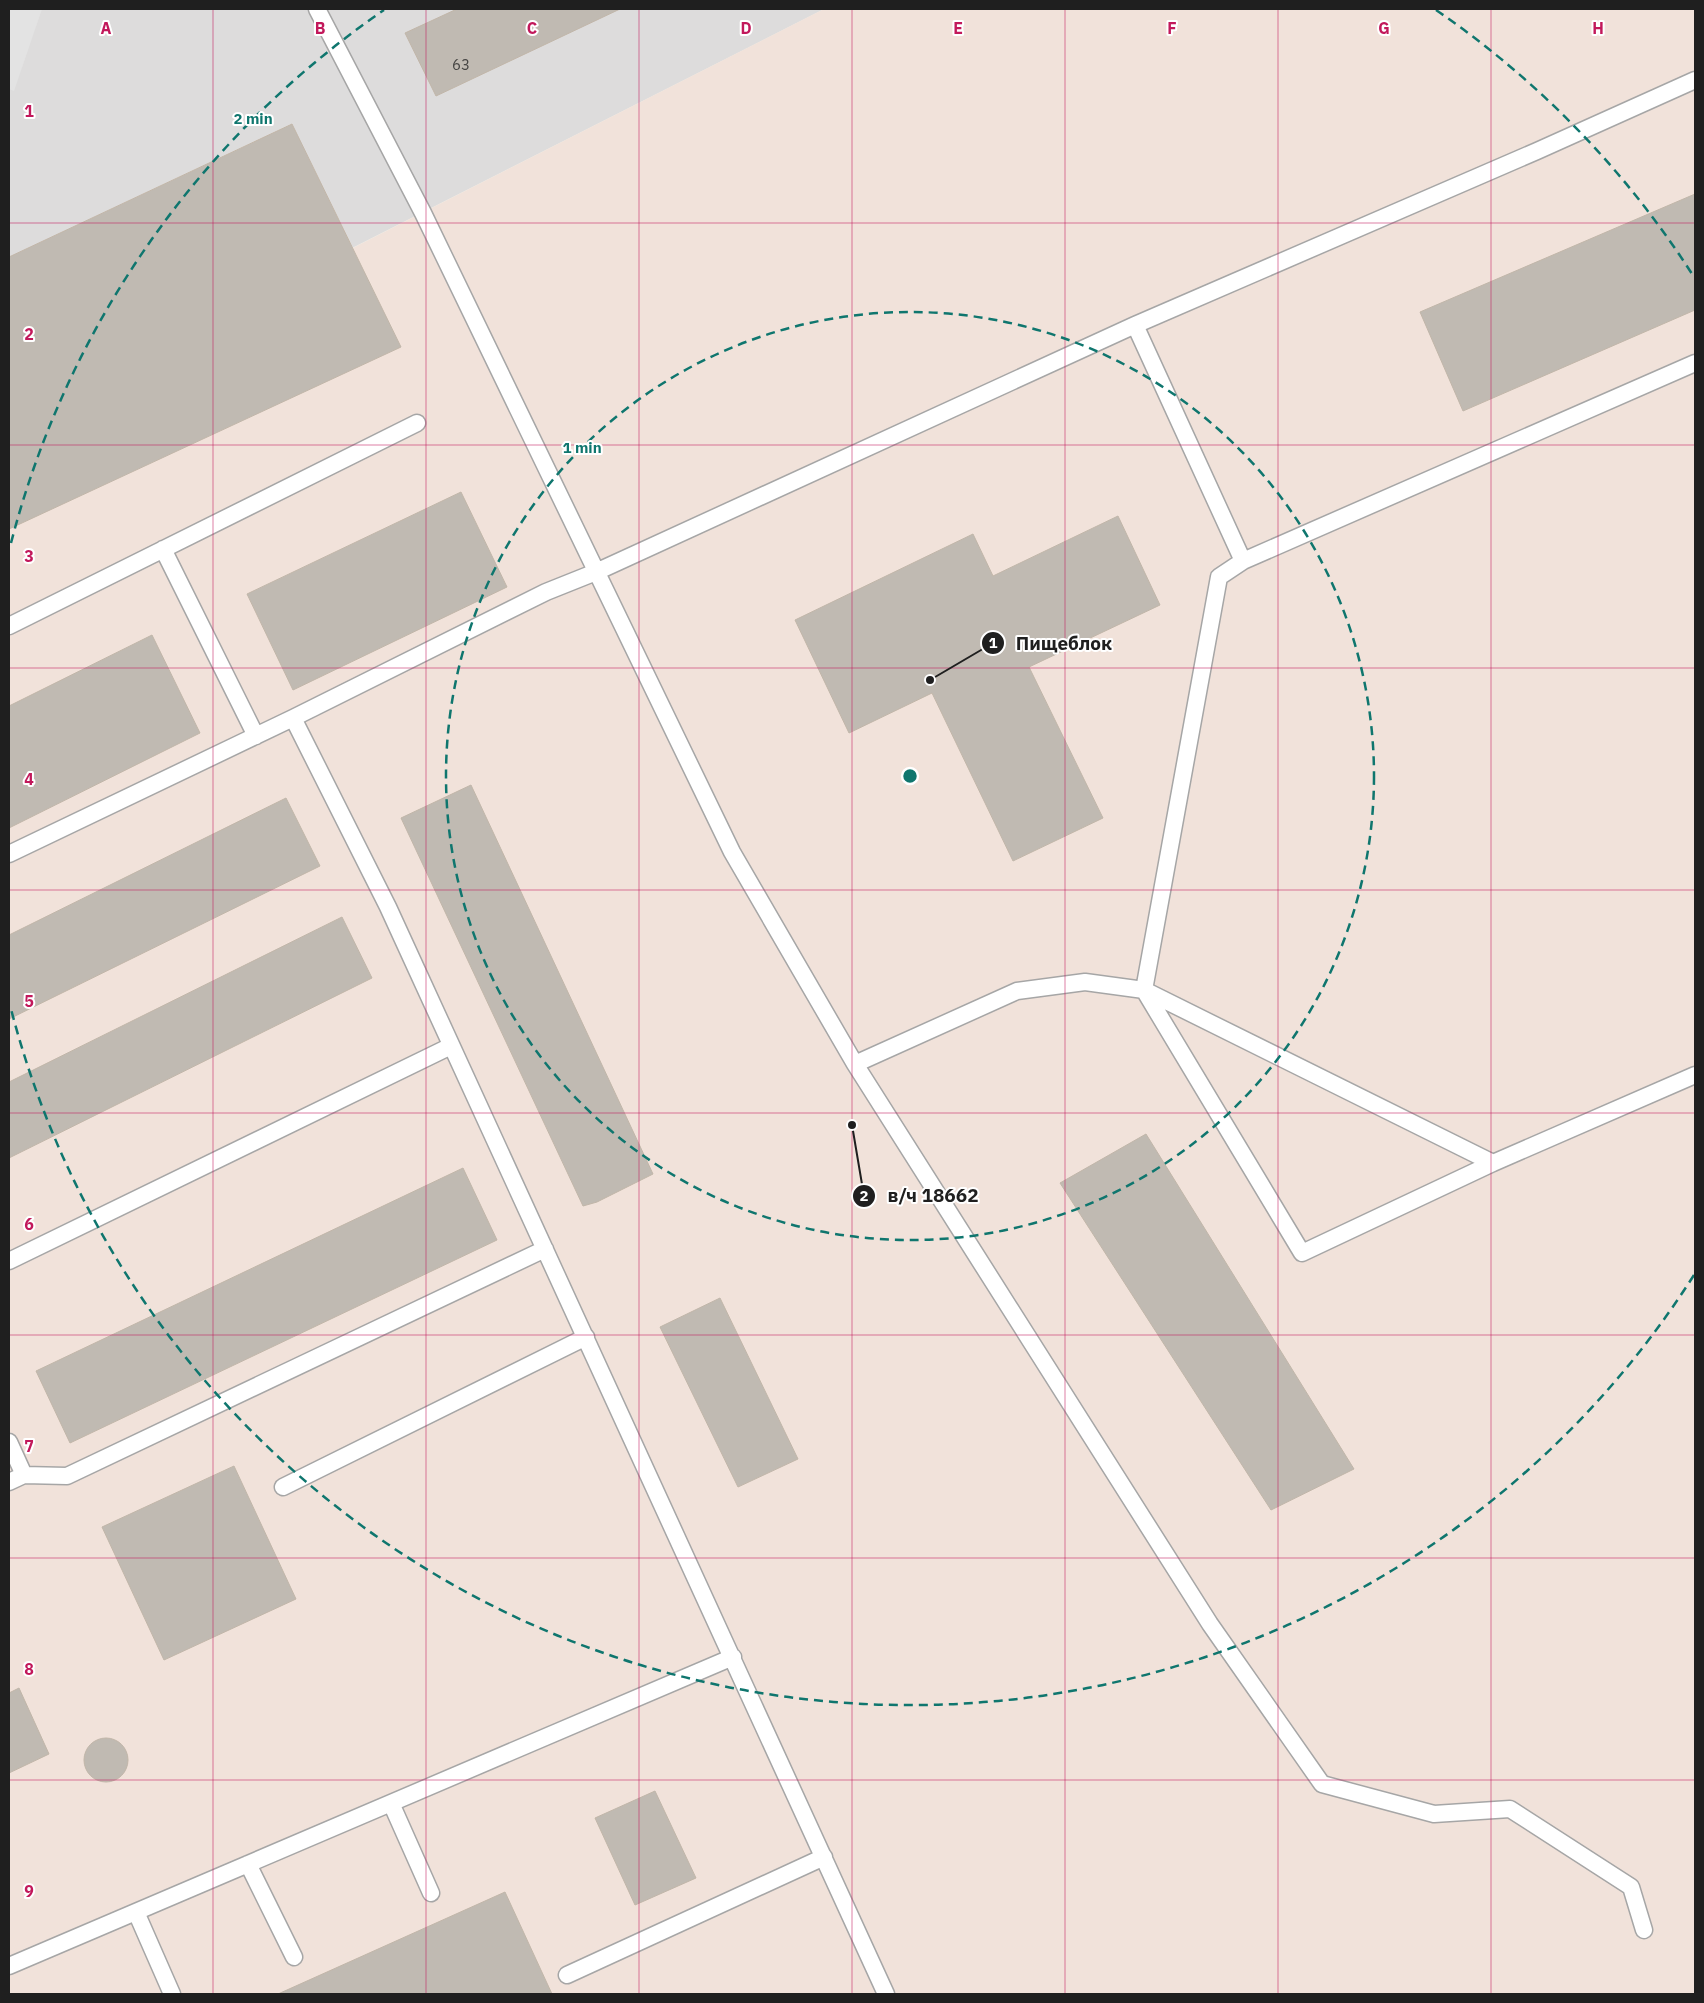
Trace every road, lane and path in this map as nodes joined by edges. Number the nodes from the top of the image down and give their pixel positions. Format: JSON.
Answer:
{"nodes":[{"id":1,"x":317,"y":9,"type":"edge"},
{"id":2,"x":1695,"y":80,"type":"edge"},
{"id":3,"x":1135,"y":325,"type":"junction"},
{"id":4,"x":1695,"y":363,"type":"edge"},
{"id":5,"x":418,"y":423,"type":"dead end"},
{"id":6,"x":163,"y":549,"type":"junction"},
{"id":7,"x":1243,"y":561,"type":"junction"},
{"id":8,"x":596,"y":572,"type":"junction"},
{"id":9,"x":9,"y":626,"type":"edge"},
{"id":10,"x":293,"y":718,"type":"junction"},
{"id":11,"x":256,"y":736,"type":"junction"},
{"id":12,"x":9,"y":854,"type":"edge"},
{"id":13,"x":1144,"y":990,"type":"junction"},
{"id":14,"x":451,"y":1046,"type":"junction"},
{"id":15,"x":855,"y":1064,"type":"junction"},
{"id":16,"x":1695,"y":1075,"type":"edge"},
{"id":17,"x":1493,"y":1163,"type":"junction"},
{"id":18,"x":545,"y":1249,"type":"junction"},
{"id":19,"x":9,"y":1261,"type":"edge"},
{"id":20,"x":586,"y":1337,"type":"junction"},
{"id":21,"x":9,"y":1442,"type":"edge"},
{"id":22,"x":24,"y":1475,"type":"junction"},
{"id":23,"x":9,"y":1482,"type":"edge"},
{"id":24,"x":283,"y":1487,"type":"dead end"},
{"id":25,"x":733,"y":1657,"type":"junction"},
{"id":26,"x":391,"y":1803,"type":"junction"},
{"id":27,"x":824,"y":1857,"type":"junction"},
{"id":28,"x":248,"y":1864,"type":"junction"},
{"id":29,"x":431,"y":1893,"type":"dead end"},
{"id":30,"x":136,"y":1912,"type":"junction"},
{"id":31,"x":1644,"y":1930,"type":"dead end"},
{"id":32,"x":294,"y":1957,"type":"dead end"},
{"id":33,"x":9,"y":1966,"type":"edge"},
{"id":34,"x":567,"y":1975,"type":"dead end"},
{"id":35,"x":172,"y":1994,"type":"edge"},
{"id":36,"x":886,"y":1994,"type":"edge"}],
"edges":[{"from":1,"to":8,"type":"lane"},
{"from":2,"to":3,"type":"lane"},
{"from":3,"to":7,"type":"lane"},
{"from":3,"to":8,"type":"lane"},
{"from":4,"to":7,"type":"lane"},
{"from":5,"to":6,"type":"lane"},
{"from":6,"to":9,"type":"lane"},
{"from":6,"to":11,"type":"lane"},
{"from":7,"to":13,"type":"lane"},
{"from":8,"to":10,"type":"lane"},
{"from":8,"to":15,"type":"lane"},
{"from":10,"to":11,"type":"lane"},
{"from":10,"to":14,"type":"lane"},
{"from":11,"to":12,"type":"lane"},
{"from":13,"to":15,"type":"lane"},
{"from":13,"to":17,"type":"lane"},
{"from":13,"to":17,"type":"lane"},
{"from":14,"to":18,"type":"lane"},
{"from":14,"to":19,"type":"lane"},
{"from":15,"to":31,"type":"lane"},
{"from":16,"to":17,"type":"lane"},
{"from":18,"to":20,"type":"lane"},
{"from":18,"to":22,"type":"lane"},
{"from":20,"to":24,"type":"lane"},
{"from":20,"to":25,"type":"lane"},
{"from":21,"to":22,"type":"lane"},
{"from":22,"to":23,"type":"lane"},
{"from":25,"to":26,"type":"lane"},
{"from":25,"to":27,"type":"lane"},
{"from":26,"to":28,"type":"lane"},
{"from":26,"to":29,"type":"lane"},
{"from":27,"to":34,"type":"lane"},
{"from":27,"to":36,"type":"lane"},
{"from":28,"to":30,"type":"lane"},
{"from":28,"to":32,"type":"lane"},
{"from":30,"to":33,"type":"lane"},
{"from":30,"to":35,"type":"lane"}]}
